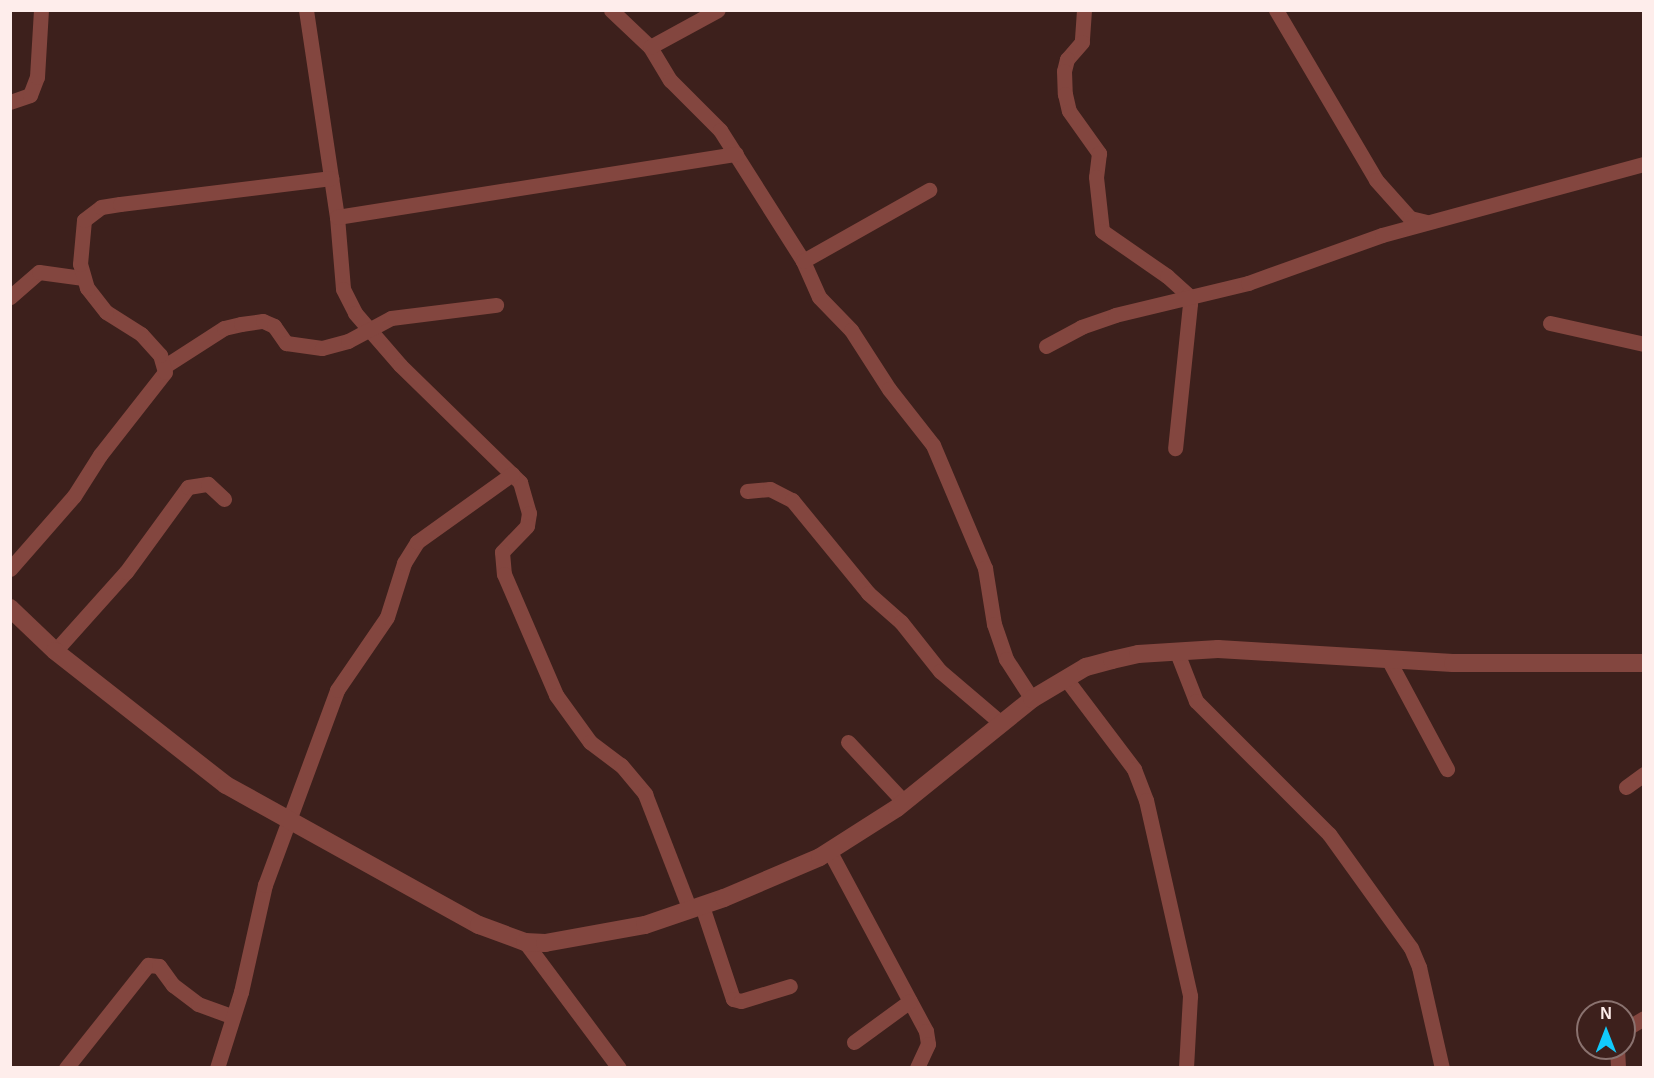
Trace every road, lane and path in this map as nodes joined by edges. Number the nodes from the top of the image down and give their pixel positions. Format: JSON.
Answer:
{"nodes":[{"id":1,"x":41,"y":10,"type":"edge"},
{"id":2,"x":306,"y":10,"type":"edge"},
{"id":3,"x":612,"y":10,"type":"edge"},
{"id":4,"x":718,"y":10,"type":"edge"},
{"id":5,"x":1084,"y":10,"type":"edge"},
{"id":6,"x":1280,"y":12,"type":"edge"},
{"id":7,"x":650,"y":47,"type":"junction"},
{"id":8,"x":10,"y":102,"type":"edge"},
{"id":9,"x":736,"y":154,"type":"junction"},
{"id":10,"x":1644,"y":164,"type":"edge"},
{"id":11,"x":331,"y":178,"type":"junction"},
{"id":12,"x":929,"y":190,"type":"dead end"},
{"id":13,"x":337,"y":217,"type":"junction"},
{"id":14,"x":1426,"y":222,"type":"junction"},
{"id":15,"x":803,"y":261,"type":"junction"},
{"id":16,"x":82,"y":278,"type":"junction"},
{"id":17,"x":1188,"y":295,"type":"junction"},
{"id":18,"x":10,"y":297,"type":"edge"},
{"id":19,"x":495,"y":304,"type":"dead end"},
{"id":20,"x":1550,"y":323,"type":"dead end"},
{"id":21,"x":367,"y":328,"type":"junction"},
{"id":22,"x":1644,"y":344,"type":"edge"},
{"id":23,"x":1046,"y":346,"type":"dead end"},
{"id":24,"x":165,"y":366,"type":"junction"},
{"id":25,"x":1175,"y":448,"type":"dead end"},
{"id":26,"x":512,"y":474,"type":"junction"},
{"id":27,"x":747,"y":491,"type":"dead end"},
{"id":28,"x":224,"y":500,"type":"dead end"},
{"id":29,"x":10,"y":569,"type":"edge"},
{"id":30,"x":10,"y":608,"type":"edge"},
{"id":31,"x":1176,"y":650,"type":"junction"},
{"id":32,"x":55,"y":651,"type":"junction"},
{"id":33,"x":1388,"y":658,"type":"junction"},
{"id":34,"x":1644,"y":663,"type":"edge"},
{"id":35,"x":1066,"y":679,"type":"junction"},
{"id":36,"x":1032,"y":699,"type":"junction"},
{"id":37,"x":1000,"y":722,"type":"junction"},
{"id":38,"x":848,"y":742,"type":"dead end"},
{"id":39,"x":1447,"y":769,"type":"dead end"},
{"id":40,"x":1644,"y":774,"type":"edge"},
{"id":41,"x":1626,"y":787,"type":"dead end"},
{"id":42,"x":904,"y":802,"type":"junction"},
{"id":43,"x":287,"y":820,"type":"junction"},
{"id":44,"x":830,"y":852,"type":"junction"},
{"id":45,"x":696,"y":908,"type":"junction"},
{"id":46,"x":525,"y":942,"type":"junction"},
{"id":47,"x":790,"y":986,"type":"dead end"},
{"id":48,"x":910,"y":1001,"type":"junction"},
{"id":49,"x":233,"y":1017,"type":"junction"},
{"id":50,"x":854,"y":1042,"type":"dead end"},
{"id":51,"x":220,"y":1066,"type":"edge"},
{"id":52,"x":66,"y":1068,"type":"edge"},
{"id":53,"x":619,"y":1068,"type":"edge"},
{"id":54,"x":917,"y":1068,"type":"edge"},
{"id":55,"x":1186,"y":1068,"type":"edge"},
{"id":56,"x":1442,"y":1068,"type":"edge"}],
"edges":[{"from":1,"to":8,"type":"street"},
{"from":2,"to":11,"type":"street"},
{"from":3,"to":7,"type":"street"},
{"from":4,"to":7,"type":"street"},
{"from":5,"to":17,"type":"street"},
{"from":6,"to":14,"type":"street"},
{"from":7,"to":9,"type":"street"},
{"from":9,"to":13,"type":"street"},
{"from":9,"to":15,"type":"street"},
{"from":10,"to":14,"type":"street"},
{"from":11,"to":13,"type":"street"},
{"from":11,"to":16,"type":"street"},
{"from":12,"to":15,"type":"street"},
{"from":13,"to":21,"type":"street"},
{"from":14,"to":17,"type":"street"},
{"from":15,"to":36,"type":"street"},
{"from":16,"to":18,"type":"street"},
{"from":16,"to":24,"type":"street"},
{"from":17,"to":23,"type":"street"},
{"from":17,"to":25,"type":"street"},
{"from":19,"to":21,"type":"street"},
{"from":20,"to":22,"type":"street"},
{"from":21,"to":24,"type":"street"},
{"from":21,"to":26,"type":"street"},
{"from":24,"to":29,"type":"street"},
{"from":26,"to":43,"type":"street"},
{"from":26,"to":45,"type":"street"},
{"from":27,"to":37,"type":"street"},
{"from":28,"to":32,"type":"street"},
{"from":30,"to":32,"type":"street"},
{"from":31,"to":33,"type":"street"},
{"from":31,"to":35,"type":"street"},
{"from":31,"to":56,"type":"street"},
{"from":32,"to":43,"type":"street"},
{"from":33,"to":34,"type":"street"},
{"from":33,"to":39,"type":"street"},
{"from":35,"to":36,"type":"street"},
{"from":35,"to":55,"type":"street"},
{"from":36,"to":37,"type":"street"},
{"from":37,"to":42,"type":"street"},
{"from":38,"to":42,"type":"street"},
{"from":40,"to":41,"type":"street"},
{"from":42,"to":44,"type":"street"},
{"from":43,"to":46,"type":"street"},
{"from":43,"to":49,"type":"street"},
{"from":44,"to":45,"type":"street"},
{"from":44,"to":48,"type":"street"},
{"from":45,"to":46,"type":"street"},
{"from":45,"to":47,"type":"street"},
{"from":46,"to":53,"type":"street"},
{"from":48,"to":50,"type":"street"},
{"from":48,"to":54,"type":"street"},
{"from":49,"to":51,"type":"street"},
{"from":49,"to":52,"type":"street"}]}
